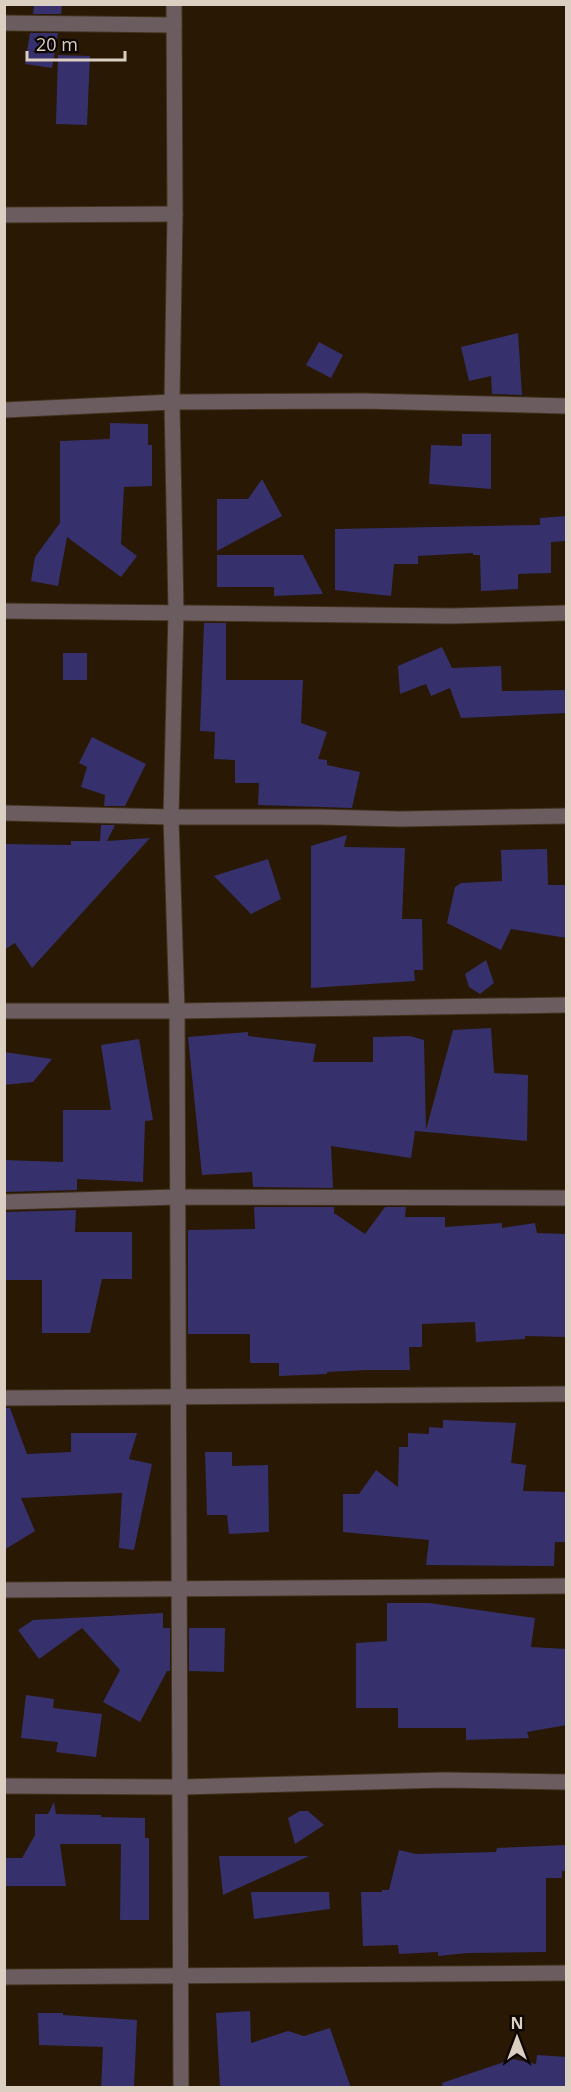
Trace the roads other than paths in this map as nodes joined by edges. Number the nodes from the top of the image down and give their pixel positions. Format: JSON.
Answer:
{"nodes":[{"id":1,"x":174,"y":4,"type":"edge"},
{"id":2,"x":4,"y":23,"type":"edge"},
{"id":3,"x":174,"y":25,"type":"junction"},
{"id":4,"x":175,"y":214,"type":"junction"},
{"id":5,"x":4,"y":215,"type":"edge"},
{"id":6,"x":172,"y":402,"type":"junction"},
{"id":7,"x":567,"y":406,"type":"edge"},
{"id":8,"x":4,"y":410,"type":"edge"},
{"id":9,"x":4,"y":611,"type":"edge"},
{"id":10,"x":176,"y":612,"type":"junction"},
{"id":11,"x":567,"y":613,"type":"edge"},
{"id":12,"x":4,"y":813,"type":"edge"},
{"id":13,"x":567,"y":816,"type":"edge"},
{"id":14,"x":171,"y":817,"type":"junction"},
{"id":15,"x":567,"y":1005,"type":"edge"},
{"id":16,"x":4,"y":1011,"type":"edge"},
{"id":17,"x":177,"y":1011,"type":"junction"},
{"id":18,"x":178,"y":1197,"type":"junction"},
{"id":19,"x":567,"y":1198,"type":"edge"},
{"id":20,"x":4,"y":1202,"type":"edge"},
{"id":21,"x":567,"y":1394,"type":"edge"},
{"id":22,"x":179,"y":1396,"type":"junction"},
{"id":23,"x":4,"y":1398,"type":"edge"},
{"id":24,"x":567,"y":1586,"type":"edge"},
{"id":25,"x":179,"y":1589,"type":"junction"},
{"id":26,"x":4,"y":1590,"type":"edge"},
{"id":27,"x":567,"y":1782,"type":"edge"},
{"id":28,"x":4,"y":1786,"type":"edge"},
{"id":29,"x":181,"y":1786,"type":"junction"},
{"id":30,"x":567,"y":1973,"type":"edge"},
{"id":31,"x":181,"y":1975,"type":"junction"},
{"id":32,"x":4,"y":1977,"type":"edge"},
{"id":33,"x":181,"y":2088,"type":"edge"}],
"edges":[{"from":1,"to":3,"type":"street"},
{"from":2,"to":3,"type":"street"},
{"from":3,"to":4,"type":"street"},
{"from":4,"to":5,"type":"street"},
{"from":4,"to":6,"type":"street"},
{"from":6,"to":7,"type":"street"},
{"from":6,"to":8,"type":"street"},
{"from":6,"to":10,"type":"street"},
{"from":9,"to":10,"type":"street"},
{"from":10,"to":11,"type":"street"},
{"from":10,"to":14,"type":"street"},
{"from":12,"to":14,"type":"street"},
{"from":13,"to":14,"type":"street"},
{"from":14,"to":17,"type":"street"},
{"from":15,"to":17,"type":"street"},
{"from":16,"to":17,"type":"street"},
{"from":17,"to":18,"type":"street"},
{"from":18,"to":19,"type":"street"},
{"from":18,"to":20,"type":"street"},
{"from":18,"to":22,"type":"street"},
{"from":21,"to":22,"type":"street"},
{"from":22,"to":23,"type":"street"},
{"from":22,"to":25,"type":"street"},
{"from":24,"to":25,"type":"street"},
{"from":25,"to":26,"type":"street"},
{"from":25,"to":29,"type":"street"},
{"from":27,"to":29,"type":"street"},
{"from":28,"to":29,"type":"street"},
{"from":29,"to":31,"type":"street"},
{"from":30,"to":31,"type":"street"},
{"from":31,"to":32,"type":"street"},
{"from":31,"to":33,"type":"street"}]}
